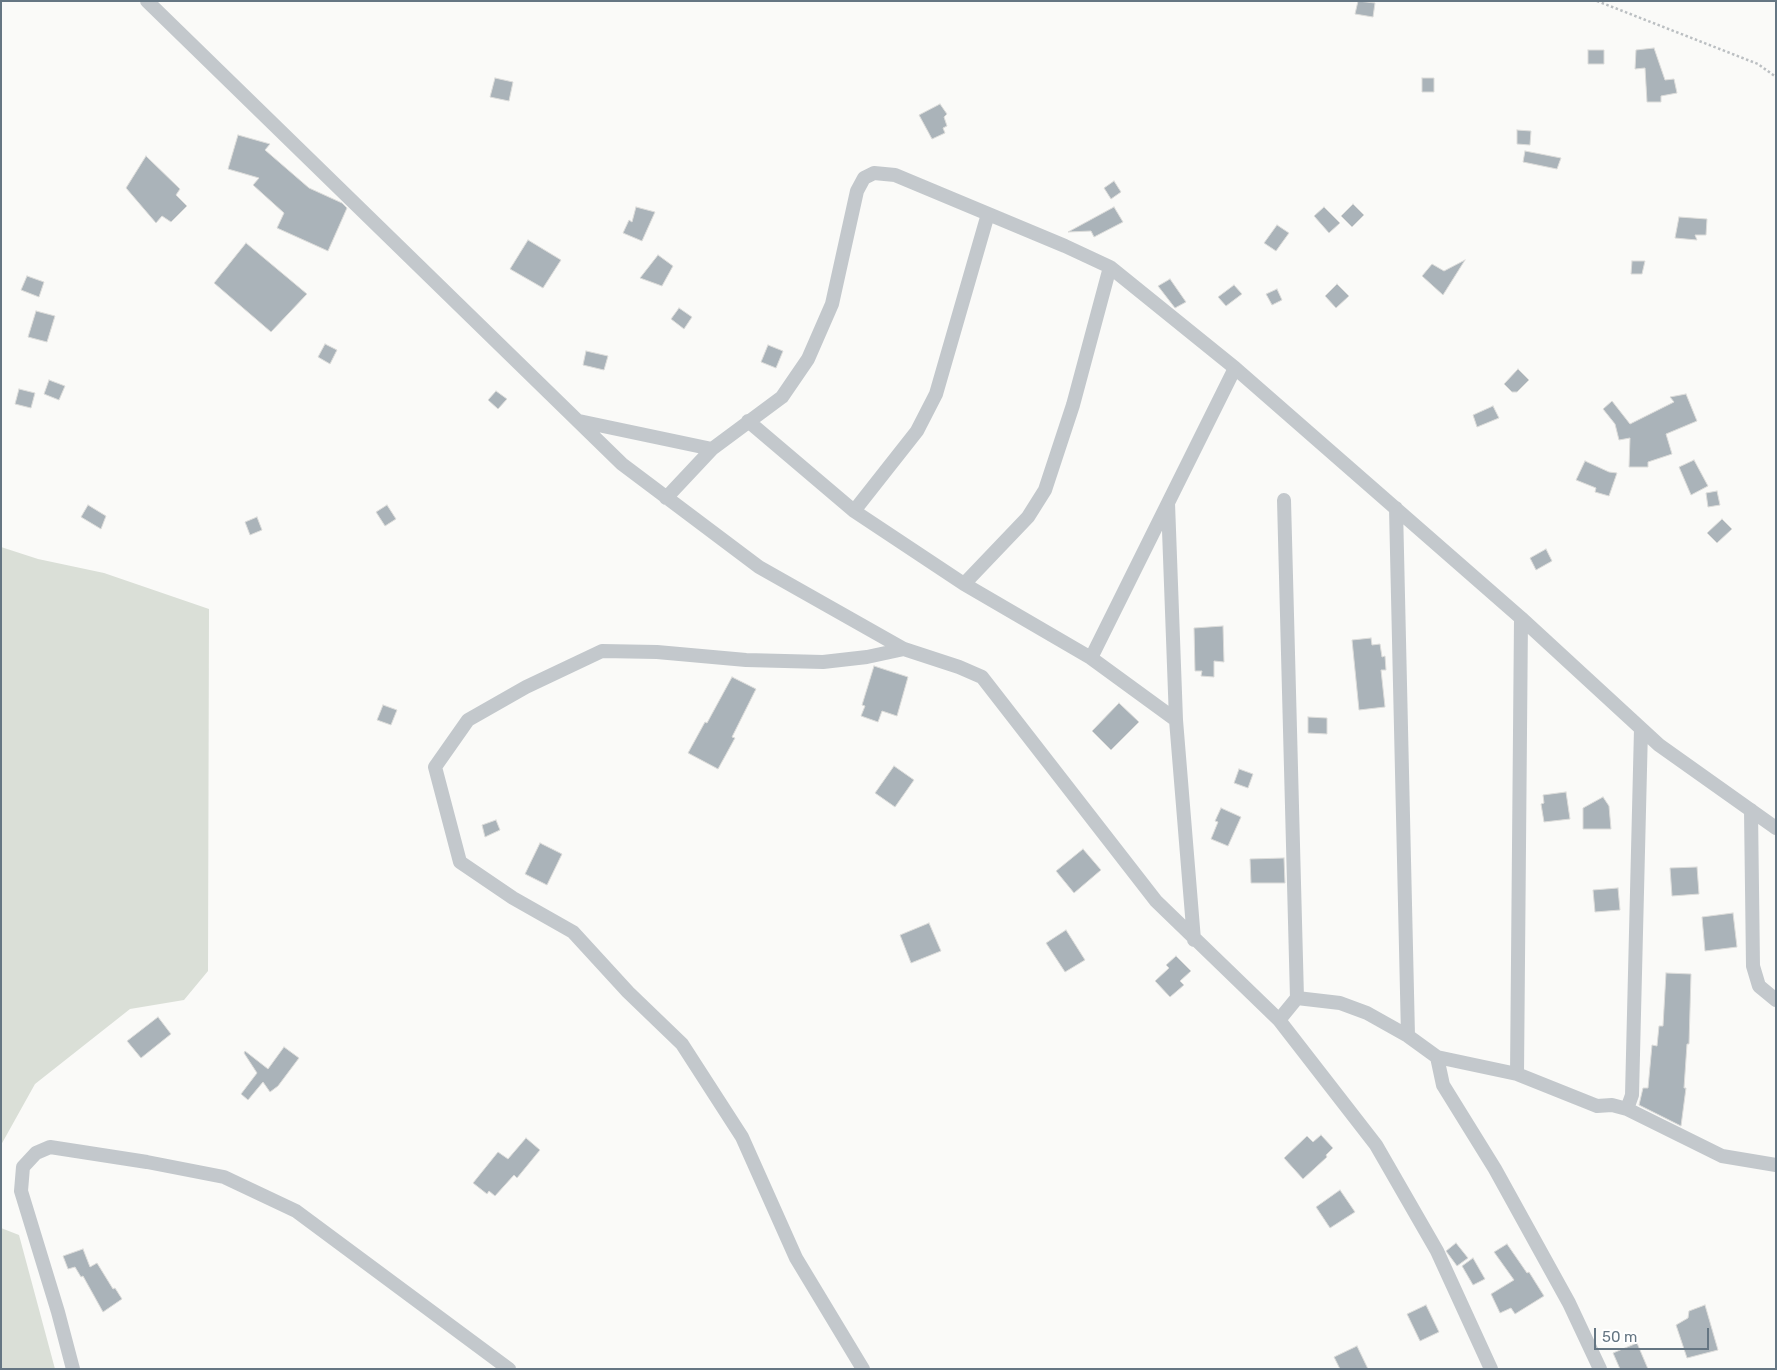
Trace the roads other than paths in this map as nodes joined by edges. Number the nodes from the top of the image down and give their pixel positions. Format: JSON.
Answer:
{"nodes":[{"id":1,"x":147,"y":1,"type":"edge"},
{"id":2,"x":988,"y":214,"type":"junction"},
{"id":3,"x":1110,"y":267,"type":"junction"},
{"id":4,"x":1235,"y":368,"type":"junction"},
{"id":5,"x":578,"y":421,"type":"junction"},
{"id":6,"x":748,"y":421,"type":"junction"},
{"id":7,"x":712,"y":450,"type":"junction"},
{"id":8,"x":666,"y":498,"type":"junction"},
{"id":9,"x":1284,"y":500,"type":"dead end"},
{"id":10,"x":1168,"y":503,"type":"junction"},
{"id":11,"x":1396,"y":508,"type":"junction"},
{"id":12,"x":854,"y":511,"type":"junction"},
{"id":13,"x":964,"y":584,"type":"junction"},
{"id":14,"x":1521,"y":618,"type":"junction"},
{"id":15,"x":904,"y":649,"type":"junction"},
{"id":16,"x":1091,"y":658,"type":"junction"},
{"id":17,"x":1176,"y":720,"type":"junction"},
{"id":18,"x":1642,"y":729,"type":"junction"},
{"id":19,"x":1751,"y":810,"type":"junction"},
{"id":20,"x":1776,"y":828,"type":"edge"},
{"id":21,"x":1194,"y":940,"type":"junction"},
{"id":22,"x":1297,"y":998,"type":"junction"},
{"id":23,"x":1776,"y":1000,"type":"edge"},
{"id":24,"x":1278,"y":1020,"type":"junction"},
{"id":25,"x":1408,"y":1036,"type":"junction"},
{"id":26,"x":1437,"y":1057,"type":"junction"},
{"id":27,"x":1517,"y":1074,"type":"junction"},
{"id":28,"x":1627,"y":1109,"type":"junction"},
{"id":29,"x":1776,"y":1165,"type":"edge"},
{"id":30,"x":73,"y":1369,"type":"edge"},
{"id":31,"x":510,"y":1369,"type":"edge"},
{"id":32,"x":863,"y":1369,"type":"edge"},
{"id":33,"x":1491,"y":1369,"type":"edge"},
{"id":34,"x":1600,"y":1369,"type":"edge"}],
"edges":[{"from":1,"to":5,"type":"street"},
{"from":2,"to":3,"type":"street"},
{"from":2,"to":6,"type":"street"},
{"from":2,"to":12,"type":"street"},
{"from":3,"to":4,"type":"street"},
{"from":3,"to":13,"type":"street"},
{"from":4,"to":10,"type":"street"},
{"from":4,"to":11,"type":"street"},
{"from":5,"to":7,"type":"street"},
{"from":5,"to":8,"type":"street"},
{"from":6,"to":7,"type":"street"},
{"from":6,"to":12,"type":"street"},
{"from":7,"to":8,"type":"street"},
{"from":8,"to":15,"type":"street"},
{"from":9,"to":22,"type":"street"},
{"from":10,"to":16,"type":"street"},
{"from":10,"to":17,"type":"street"},
{"from":11,"to":14,"type":"street"},
{"from":11,"to":25,"type":"street"},
{"from":12,"to":13,"type":"street"},
{"from":13,"to":16,"type":"street"},
{"from":14,"to":18,"type":"street"},
{"from":14,"to":27,"type":"street"},
{"from":15,"to":21,"type":"street"},
{"from":15,"to":32,"type":"street"},
{"from":16,"to":17,"type":"street"},
{"from":17,"to":21,"type":"street"},
{"from":18,"to":19,"type":"street"},
{"from":18,"to":28,"type":"street"},
{"from":19,"to":20,"type":"street"},
{"from":19,"to":23,"type":"street"},
{"from":21,"to":24,"type":"street"},
{"from":22,"to":24,"type":"street"},
{"from":22,"to":25,"type":"street"},
{"from":24,"to":33,"type":"street"},
{"from":25,"to":26,"type":"street"},
{"from":26,"to":27,"type":"street"},
{"from":26,"to":34,"type":"street"},
{"from":27,"to":28,"type":"street"},
{"from":28,"to":29,"type":"street"},
{"from":30,"to":31,"type":"street"}]}
